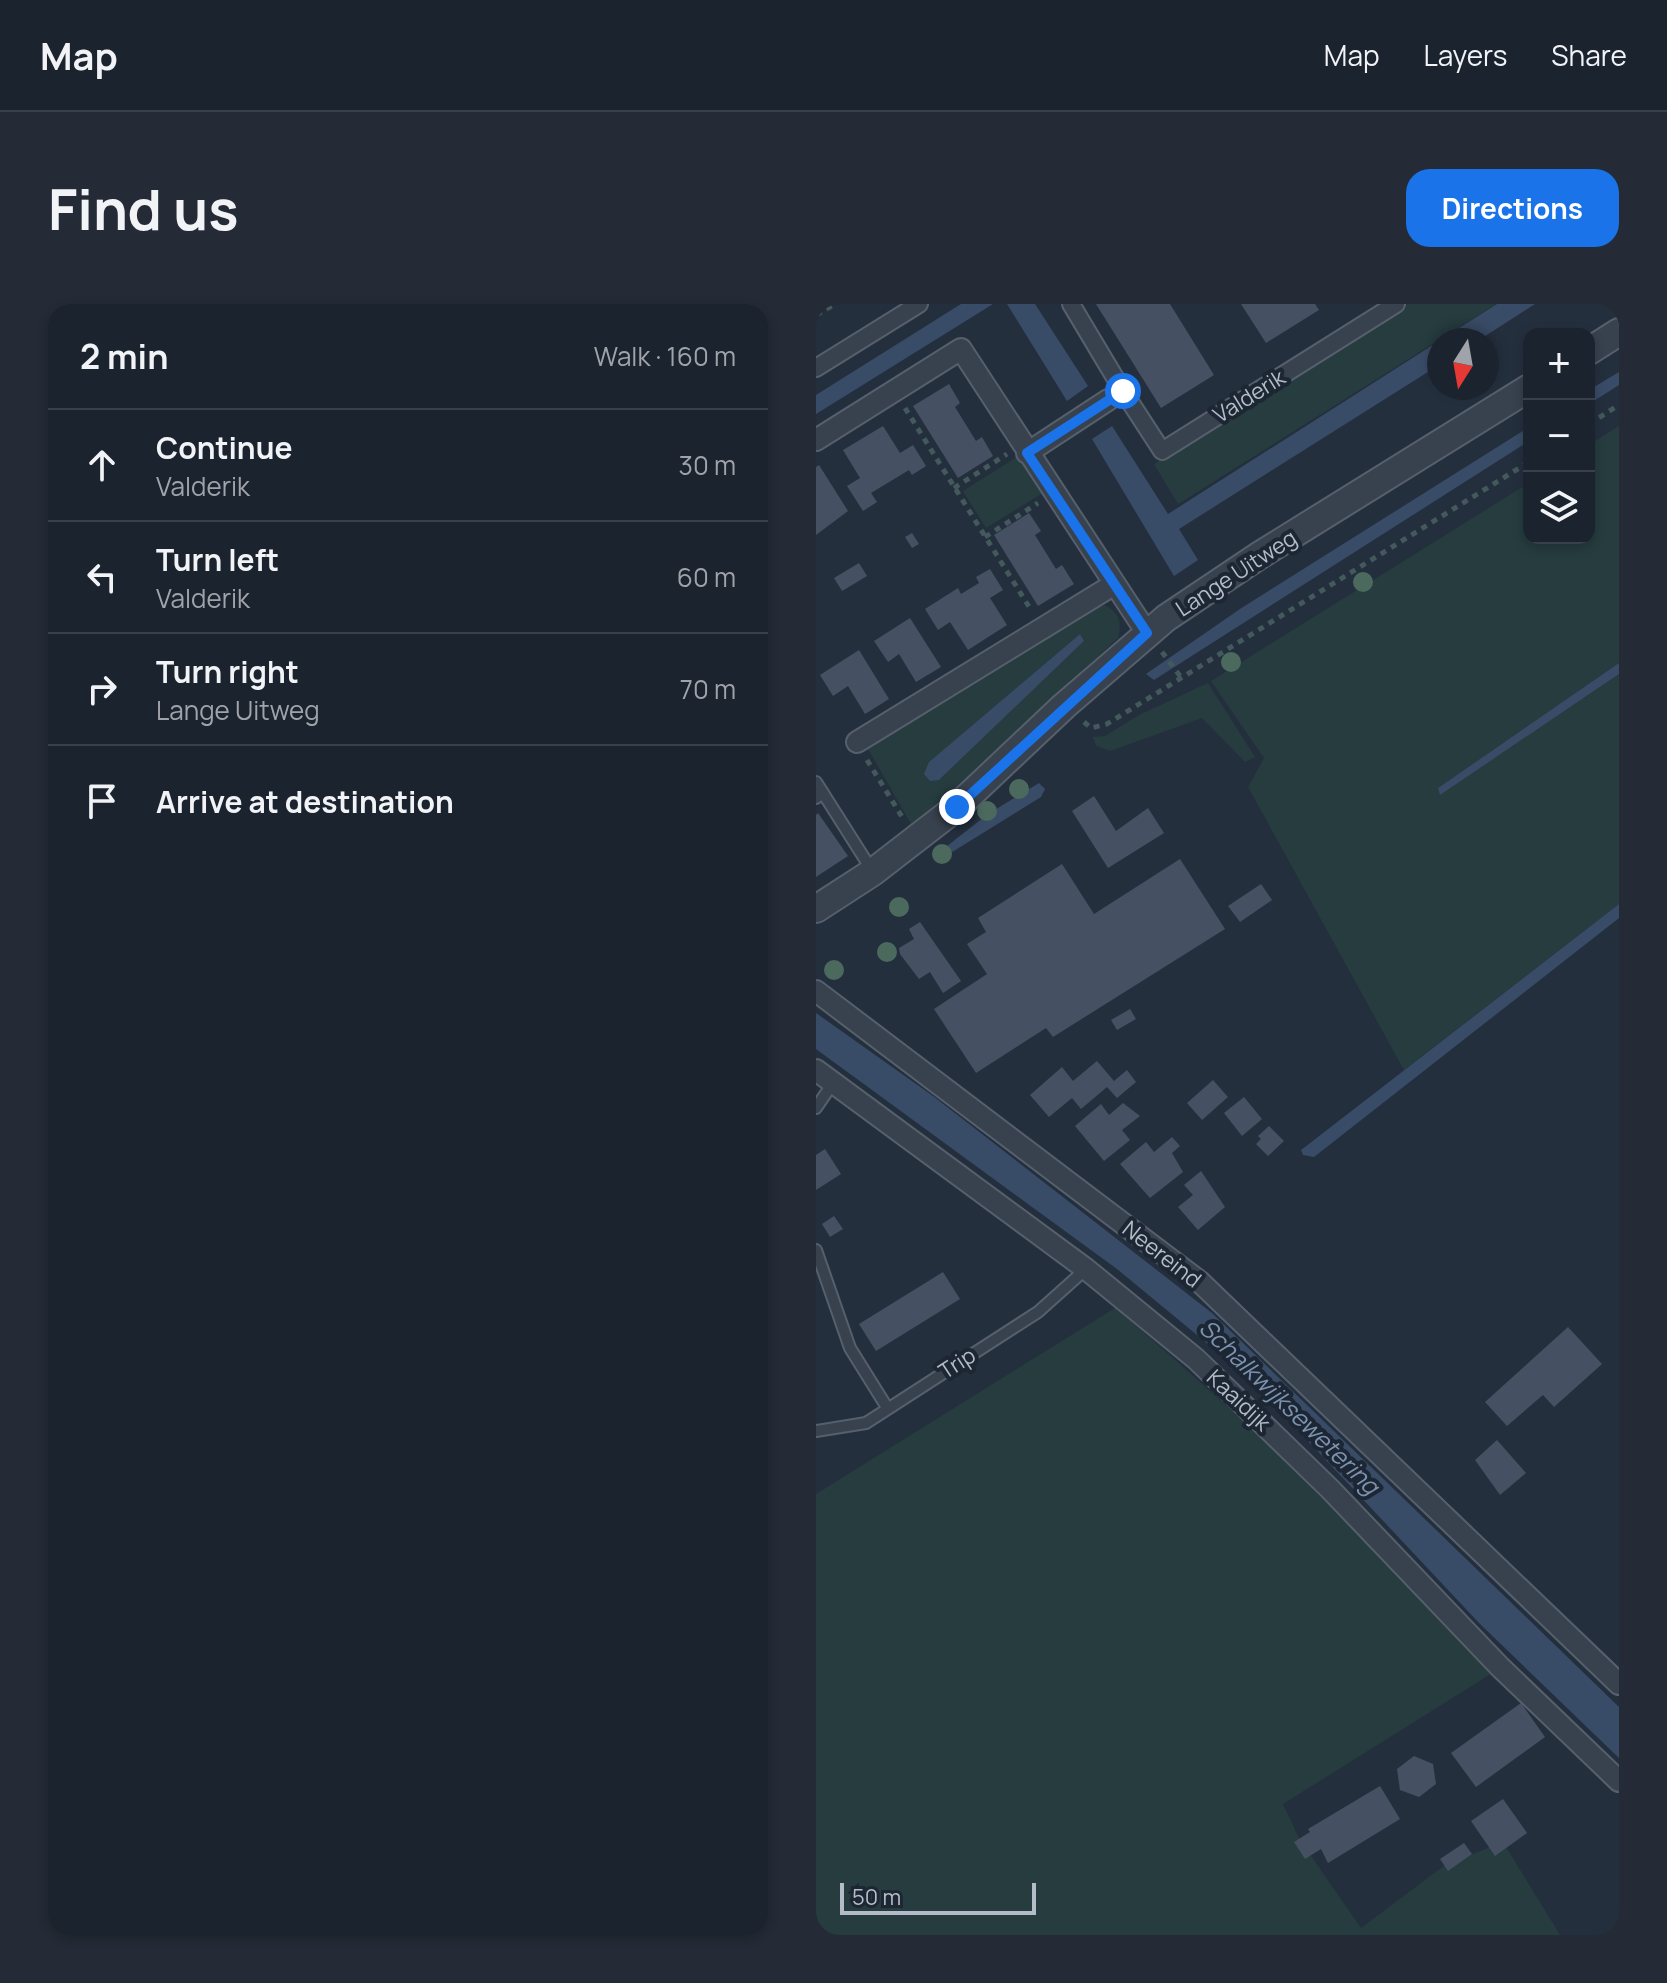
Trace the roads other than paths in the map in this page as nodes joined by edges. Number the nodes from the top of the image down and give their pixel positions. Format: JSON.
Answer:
{"nodes":[{"id":1,"x":919,"y":304,"type":"edge"},
{"id":2,"x":1071,"y":304,"type":"edge"},
{"id":3,"x":1396,"y":304,"type":"edge"},
{"id":4,"x":1619,"y":332,"type":"edge"},
{"id":5,"x":1595,"y":347,"type":"edge"},
{"id":6,"x":816,"y":368,"type":"edge"},
{"id":7,"x":1523,"y":392,"type":"edge"},
{"id":8,"x":1116,"y":395,"type":"junction"},
{"id":9,"x":816,"y":440,"type":"edge"},
{"id":10,"x":1024,"y":449,"type":"junction"},
{"id":11,"x":1113,"y":585,"type":"junction"},
{"id":12,"x":1147,"y":633,"type":"junction"},
{"id":13,"x":857,"y":742,"type":"road end"},
{"id":14,"x":816,"y":782,"type":"edge"},
{"id":15,"x":819,"y":795,"type":"edge"},
{"id":16,"x":873,"y":872,"type":"junction"},
{"id":17,"x":816,"y":909,"type":"edge"},
{"id":18,"x":816,"y":991,"type":"edge"},
{"id":19,"x":816,"y":1070,"type":"edge"},
{"id":20,"x":833,"y":1083,"type":"junction"},
{"id":21,"x":816,"y":1108,"type":"edge"},
{"id":22,"x":816,"y":1250,"type":"edge"},
{"id":23,"x":1086,"y":1269,"type":"junction"},
{"id":24,"x":888,"y":1409,"type":"junction"},
{"id":25,"x":816,"y":1431,"type":"edge"},
{"id":26,"x":1619,"y":1684,"type":"edge"},
{"id":27,"x":1619,"y":1781,"type":"edge"}],
"edges":[{"from":1,"to":6,"type":"street"},
{"from":2,"to":8,"type":"street","name":"Valderik"},
{"from":3,"to":8,"type":"street","name":"Valderik"},
{"from":4,"to":5,"type":"street"},
{"from":7,"to":12,"type":"street","name":"Lange Uitweg"},
{"from":8,"to":10,"type":"street"},
{"from":9,"to":10,"type":"street"},
{"from":10,"to":11,"type":"street"},
{"from":11,"to":12,"type":"street"},
{"from":11,"to":13,"type":"street"},
{"from":12,"to":16,"type":"street","name":"Lange Uitweg"},
{"from":14,"to":15,"type":"lane"},
{"from":15,"to":16,"type":"lane"},
{"from":16,"to":17,"type":"street","name":"Lange Uitweg"},
{"from":18,"to":26,"type":"street","name":"Neereind"},
{"from":19,"to":20,"type":"street","name":"Kaaidijk"},
{"from":20,"to":21,"type":"lane"},
{"from":20,"to":23,"type":"street","name":"Kaaidijk"},
{"from":22,"to":24,"type":"lane"},
{"from":23,"to":24,"type":"lane","name":"Trip"},
{"from":23,"to":27,"type":"street","name":"Kaaidijk"},
{"from":24,"to":25,"type":"lane","name":"Trip"}]}
